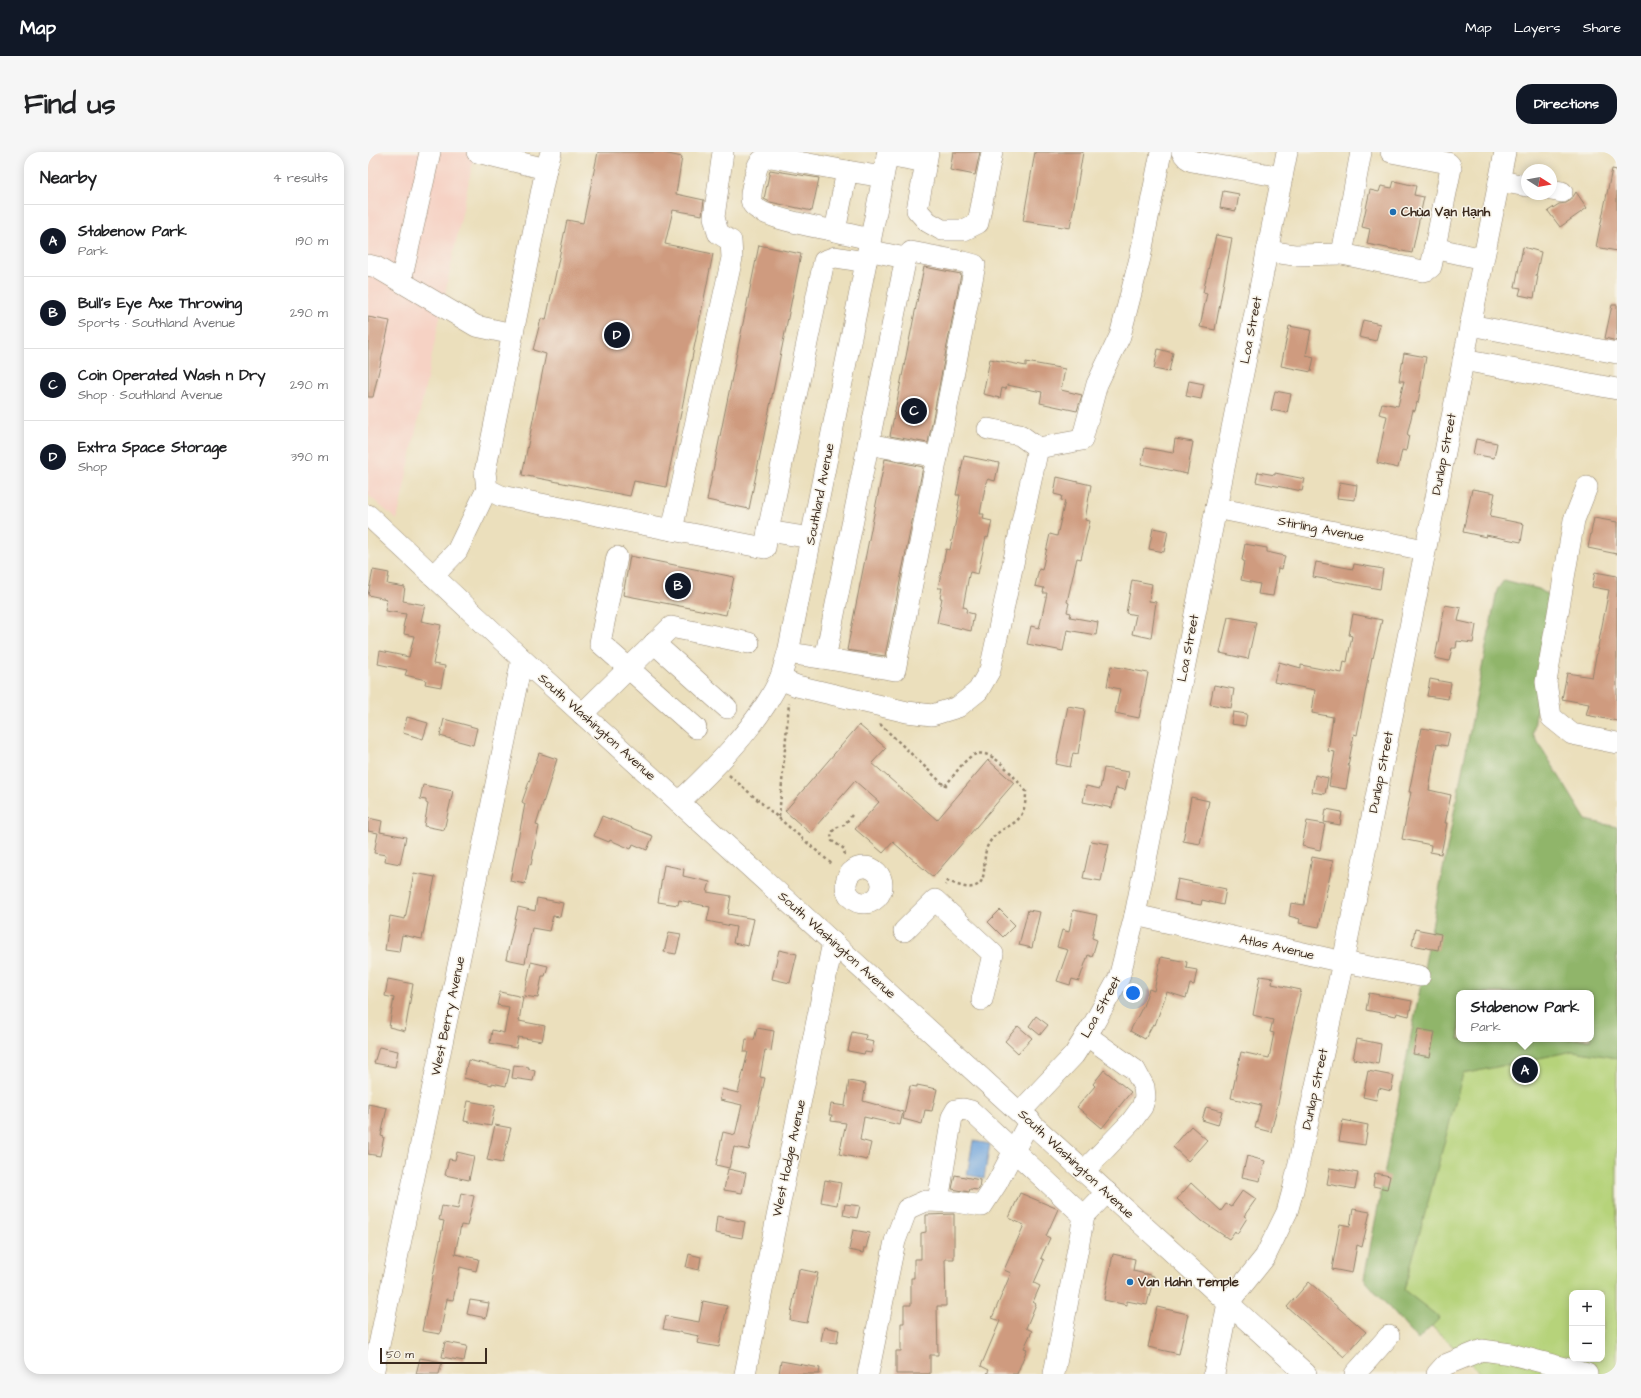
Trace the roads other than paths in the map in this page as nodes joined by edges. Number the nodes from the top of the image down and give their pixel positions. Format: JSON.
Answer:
{"nodes":[{"id":1,"x":430,"y":152,"type":"edge"},
{"id":2,"x":477,"y":152,"type":"edge"},
{"id":3,"x":723,"y":152,"type":"edge"},
{"id":4,"x":992,"y":152,"type":"edge"},
{"id":5,"x":1160,"y":152,"type":"edge"},
{"id":6,"x":1182,"y":152,"type":"edge"},
{"id":7,"x":1287,"y":152,"type":"edge"},
{"id":8,"x":1361,"y":152,"type":"edge"},
{"id":9,"x":1391,"y":152,"type":"edge"},
{"id":10,"x":1505,"y":152,"type":"edge"},
{"id":11,"x":888,"y":154,"type":"edge"},
{"id":12,"x":1414,"y":154,"type":"edge"},
{"id":13,"x":927,"y":157,"type":"edge"},
{"id":14,"x":549,"y":160,"type":"edge"},
{"id":15,"x":847,"y":171,"type":"junction"},
{"id":16,"x":883,"y":177,"type":"junction"},
{"id":17,"x":1282,"y":177,"type":"junction"},
{"id":18,"x":1499,"y":181,"type":"junction"},
{"id":19,"x":1521,"y":185,"type":"edge"},
{"id":20,"x":835,"y":231,"type":"junction"},
{"id":21,"x":1434,"y":248,"type":"junction"},
{"id":22,"x":868,"y":250,"type":"junction"},
{"id":23,"x":1267,"y":251,"type":"junction"},
{"id":24,"x":1342,"y":254,"type":"junction"},
{"id":25,"x":904,"y":259,"type":"junction"},
{"id":26,"x":1483,"y":259,"type":"junction"},
{"id":27,"x":368,"y":265,"type":"edge"},
{"id":28,"x":401,"y":281,"type":"junction"},
{"id":29,"x":1470,"y":325,"type":"junction"},
{"id":30,"x":513,"y":334,"type":"junction"},
{"id":31,"x":1617,"y":353,"type":"edge"},
{"id":32,"x":1463,"y":360,"type":"junction"},
{"id":33,"x":1617,"y":389,"type":"edge"},
{"id":34,"x":988,"y":429,"type":"dead end"},
{"id":35,"x":868,"y":444,"type":"junction"},
{"id":36,"x":1038,"y":448,"type":"junction"},
{"id":37,"x":937,"y":456,"type":"junction"},
{"id":38,"x":1587,"y":487,"type":"dead end"},
{"id":39,"x":487,"y":489,"type":"junction"},
{"id":40,"x":1216,"y":508,"type":"junction"},
{"id":41,"x":368,"y":515,"type":"edge"},
{"id":42,"x":672,"y":530,"type":"junction"},
{"id":43,"x":768,"y":531,"type":"junction"},
{"id":44,"x":811,"y":538,"type":"junction"},
{"id":45,"x":1425,"y":550,"type":"junction"},
{"id":46,"x":618,"y":557,"type":"dead end"},
{"id":47,"x":433,"y":576,"type":"junction"},
{"id":48,"x":654,"y":643,"type":"junction"},
{"id":49,"x":749,"y":643,"type":"dead end"},
{"id":50,"x":788,"y":653,"type":"junction"},
{"id":51,"x":822,"y":658,"type":"junction"},
{"id":52,"x":522,"y":659,"type":"junction"},
{"id":53,"x":628,"y":669,"type":"junction"},
{"id":54,"x":788,"y":682,"type":"junction"},
{"id":55,"x":727,"y":708,"type":"dead end"},
{"id":56,"x":582,"y":714,"type":"junction"},
{"id":57,"x":696,"y":728,"type":"dead end"},
{"id":58,"x":1617,"y":743,"type":"edge"},
{"id":59,"x":679,"y":802,"type":"junction"},
{"id":60,"x":1135,"y":915,"type":"junction"},
{"id":61,"x":904,"y":932,"type":"dead end"},
{"id":62,"x":833,"y":942,"type":"junction"},
{"id":63,"x":1343,"y":962,"type":"junction"},
{"id":64,"x":1420,"y":976,"type":"dead end"},
{"id":65,"x":982,"y":1000,"type":"dead end"},
{"id":66,"x":1086,"y":1036,"type":"junction"},
{"id":67,"x":1025,"y":1116,"type":"junction"},
{"id":68,"x":1012,"y":1151,"type":"junction"},
{"id":69,"x":1084,"y":1171,"type":"junction"},
{"id":70,"x":1107,"y":1192,"type":"junction"},
{"id":71,"x":938,"y":1201,"type":"junction"},
{"id":72,"x":1084,"y":1216,"type":"junction"},
{"id":73,"x":1228,"y":1303,"type":"junction"},
{"id":74,"x":1389,"y":1336,"type":"dead end"},
{"id":75,"x":373,"y":1374,"type":"edge"},
{"id":76,"x":745,"y":1374,"type":"edge"},
{"id":77,"x":868,"y":1374,"type":"edge"},
{"id":78,"x":1054,"y":1374,"type":"edge"},
{"id":79,"x":1214,"y":1374,"type":"edge"},
{"id":80,"x":1306,"y":1374,"type":"edge"},
{"id":81,"x":1355,"y":1374,"type":"edge"},
{"id":82,"x":1437,"y":1374,"type":"edge"},
{"id":83,"x":1586,"y":1374,"type":"edge"}],
"edges":[{"from":1,"to":28,"type":"street"},
{"from":2,"to":14,"type":"street"},
{"from":3,"to":42,"type":"street"},
{"from":4,"to":13,"type":"street"},
{"from":5,"to":36,"type":"street"},
{"from":6,"to":17,"type":"street"},
{"from":7,"to":17,"type":"street","name":"Loa Street"},
{"from":8,"to":24,"type":"street"},
{"from":9,"to":12,"type":"street"},
{"from":10,"to":18,"type":"street","name":"Dunlap Street"},
{"from":11,"to":13,"type":"street"},
{"from":11,"to":16,"type":"street","name":"Southland Avenue"},
{"from":12,"to":21,"type":"street"},
{"from":14,"to":30,"type":"street"},
{"from":15,"to":16,"type":"street"},
{"from":15,"to":20,"type":"street"},
{"from":15,"to":20,"type":"street"},
{"from":16,"to":22,"type":"street","name":"Southland Avenue"},
{"from":17,"to":23,"type":"street","name":"Loa Street"},
{"from":18,"to":19,"type":"street"},
{"from":18,"to":26,"type":"street","name":"Dunlap Street"},
{"from":20,"to":22,"type":"street"},
{"from":21,"to":24,"type":"street"},
{"from":21,"to":26,"type":"street"},
{"from":22,"to":25,"type":"street"},
{"from":22,"to":43,"type":"street"},
{"from":22,"to":44,"type":"street","name":"Southland Avenue"},
{"from":23,"to":24,"type":"street"},
{"from":23,"to":40,"type":"street","name":"Loa Street"},
{"from":25,"to":35,"type":"street"},
{"from":25,"to":37,"type":"street"},
{"from":26,"to":29,"type":"street","name":"Dunlap Street"},
{"from":27,"to":28,"type":"street"},
{"from":28,"to":30,"type":"street"},
{"from":29,"to":31,"type":"street"},
{"from":29,"to":32,"type":"street","name":"Dunlap Street"},
{"from":30,"to":39,"type":"street"},
{"from":32,"to":33,"type":"street"},
{"from":32,"to":45,"type":"street","name":"Dunlap Street"},
{"from":34,"to":36,"type":"street"},
{"from":35,"to":37,"type":"street"},
{"from":35,"to":51,"type":"street"},
{"from":36,"to":54,"type":"street"},
{"from":37,"to":51,"type":"street"},
{"from":38,"to":58,"type":"street"},
{"from":39,"to":42,"type":"street"},
{"from":39,"to":47,"type":"street"},
{"from":40,"to":45,"type":"street","name":"Stirling Avenue"},
{"from":40,"to":60,"type":"street","name":"Loa Street"},
{"from":41,"to":47,"type":"street","name":"South Washington Avenue"},
{"from":42,"to":43,"type":"street"},
{"from":43,"to":44,"type":"street"},
{"from":44,"to":50,"type":"street","name":"Southland Avenue"},
{"from":45,"to":63,"type":"street","name":"Dunlap Street"},
{"from":46,"to":53,"type":"street"},
{"from":47,"to":52,"type":"street","name":"South Washington Avenue"},
{"from":48,"to":49,"type":"street"},
{"from":48,"to":53,"type":"street"},
{"from":48,"to":55,"type":"street"},
{"from":50,"to":51,"type":"street"},
{"from":50,"to":54,"type":"street","name":"Southland Avenue"},
{"from":52,"to":56,"type":"street","name":"South Washington Avenue"},
{"from":52,"to":75,"type":"street","name":"West Berry Avenue"},
{"from":53,"to":56,"type":"street"},
{"from":53,"to":57,"type":"street"},
{"from":54,"to":59,"type":"street","name":"Southland Avenue"},
{"from":56,"to":59,"type":"street","name":"South Washington Avenue"},
{"from":59,"to":62,"type":"street","name":"South Washington Avenue"},
{"from":60,"to":63,"type":"street","name":"Atlas Avenue"},
{"from":60,"to":66,"type":"street","name":"Loa Street"},
{"from":61,"to":65,"type":"street"},
{"from":62,"to":67,"type":"street","name":"South Washington Avenue"},
{"from":62,"to":76,"type":"street","name":"West Hodge Avenue"},
{"from":63,"to":64,"type":"street","name":"Atlas Avenue"},
{"from":63,"to":73,"type":"street","name":"Dunlap Street"},
{"from":66,"to":67,"type":"street","name":"Loa Street"},
{"from":66,"to":69,"type":"street"},
{"from":67,"to":68,"type":"street","name":"Loa Street"},
{"from":67,"to":69,"type":"street","name":"South Washington Avenue"},
{"from":68,"to":71,"type":"street","name":"Loa Street"},
{"from":68,"to":71,"type":"street"},
{"from":68,"to":72,"type":"street"},
{"from":69,"to":70,"type":"street","name":"South Washington Avenue"},
{"from":70,"to":72,"type":"street"},
{"from":70,"to":73,"type":"street","name":"South Washington Avenue"},
{"from":71,"to":77,"type":"street"},
{"from":72,"to":78,"type":"street"},
{"from":73,"to":79,"type":"street","name":"Dunlap Street"},
{"from":73,"to":80,"type":"street","name":"South Washington Avenue"},
{"from":74,"to":81,"type":"street"},
{"from":82,"to":83,"type":"street"}]}
